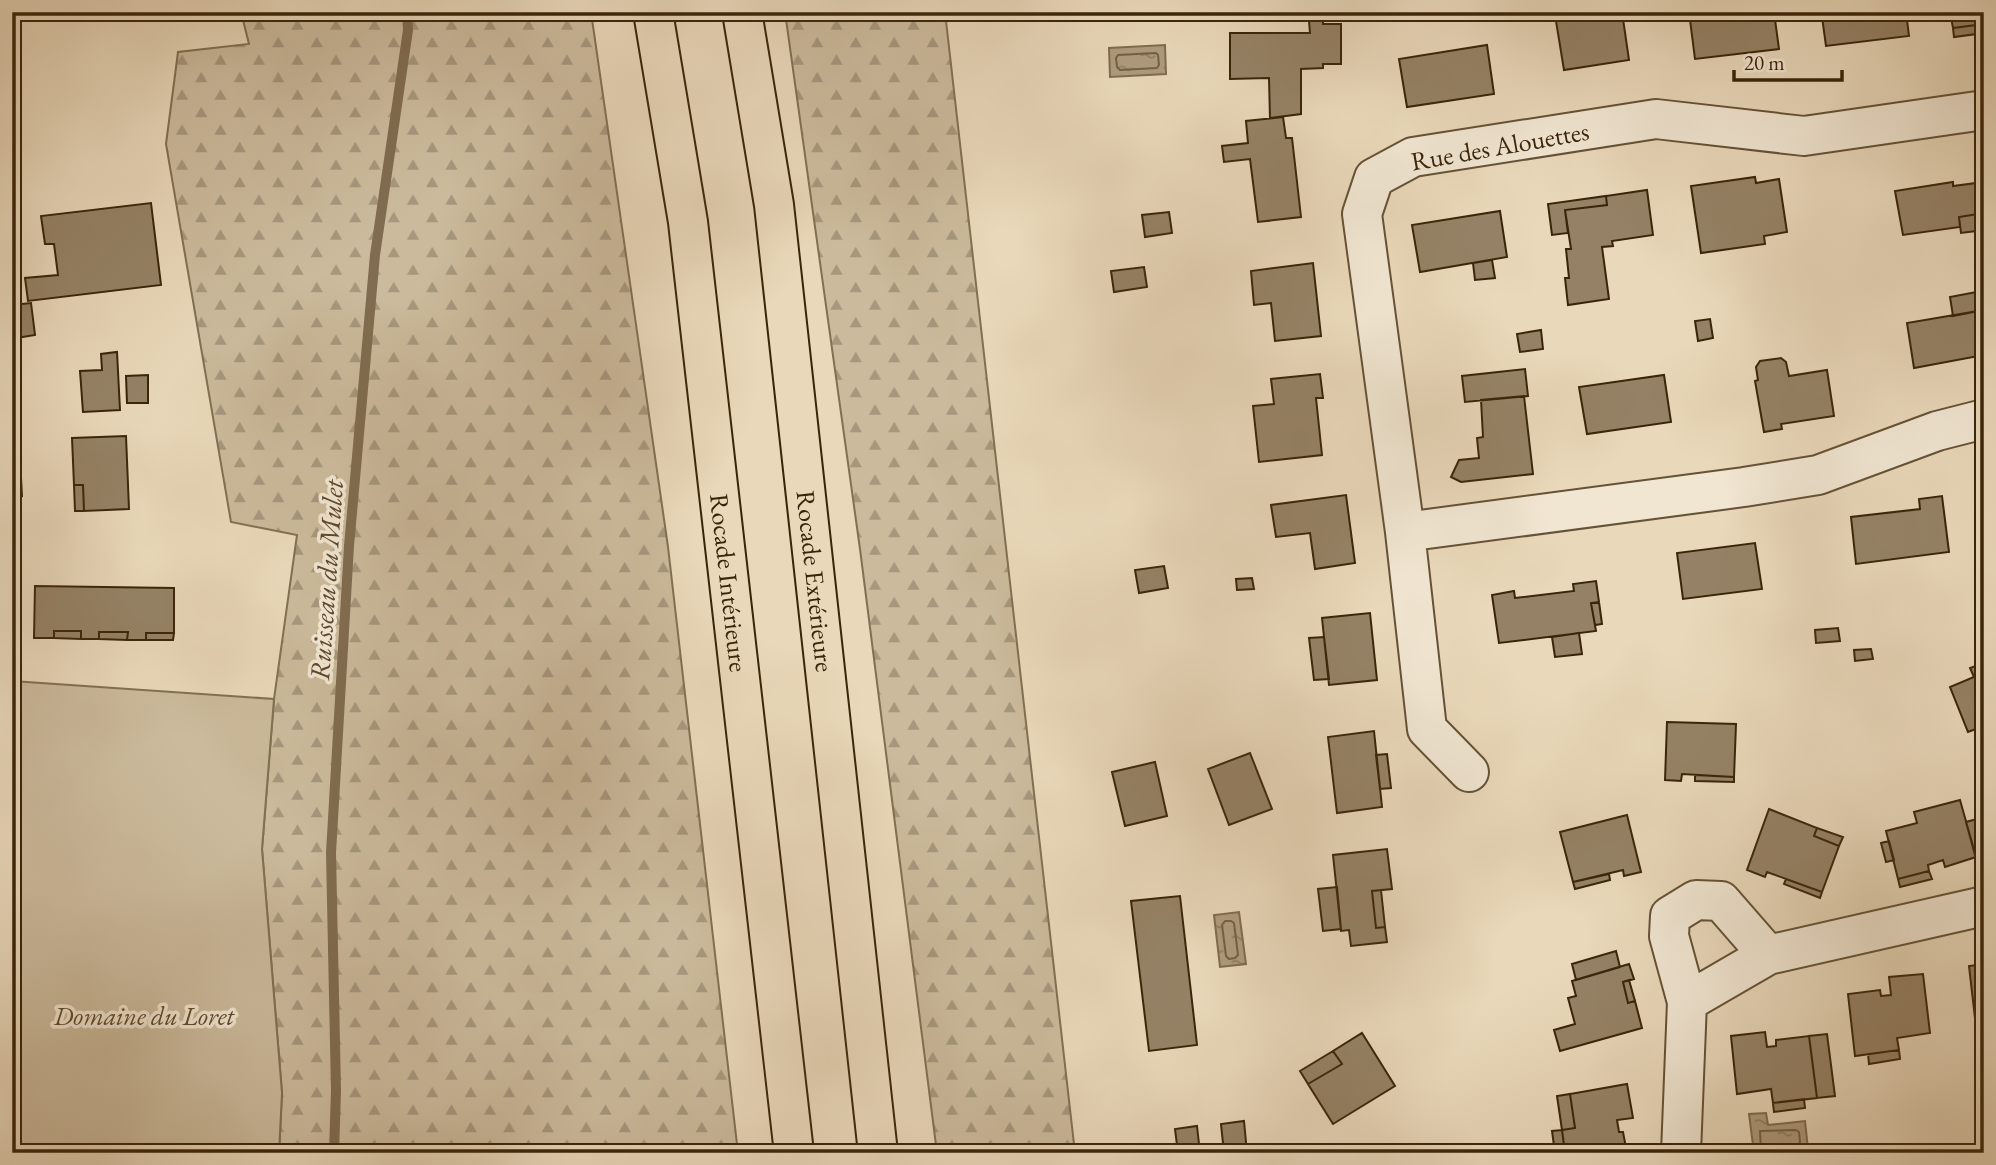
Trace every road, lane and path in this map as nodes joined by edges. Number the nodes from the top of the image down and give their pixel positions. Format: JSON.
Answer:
{"nodes":[{"id":1,"x":653,"y":12,"type":"edge"},
{"id":2,"x":742,"y":12,"type":"edge"},
{"id":3,"x":1984,"y":110,"type":"edge"},
{"id":4,"x":1984,"y":419,"type":"edge"},
{"id":5,"x":1405,"y":531,"type":"junction"},
{"id":6,"x":1469,"y":772,"type":"dead end"},
{"id":7,"x":1984,"y":906,"type":"edge"},
{"id":8,"x":1768,"y":955,"type":"junction"},
{"id":9,"x":1687,"y":1002,"type":"junction"},
{"id":10,"x":794,"y":1153,"type":"edge"},
{"id":11,"x":878,"y":1153,"type":"edge"},
{"id":12,"x":1681,"y":1153,"type":"edge"}],
"edges":[{"from":1,"to":10,"type":"highway","name":"Rocade Intérieure"},
{"from":2,"to":11,"type":"highway","name":"Rocade Extérieure"},
{"from":3,"to":5,"type":"street","name":"Rue des Alouettes"},
{"from":4,"to":5,"type":"street"},
{"from":5,"to":6,"type":"street","name":"Rue des Alouettes"},
{"from":7,"to":8,"type":"street"},
{"from":8,"to":9,"type":"street"},
{"from":8,"to":9,"type":"street"},
{"from":9,"to":12,"type":"street"}]}
